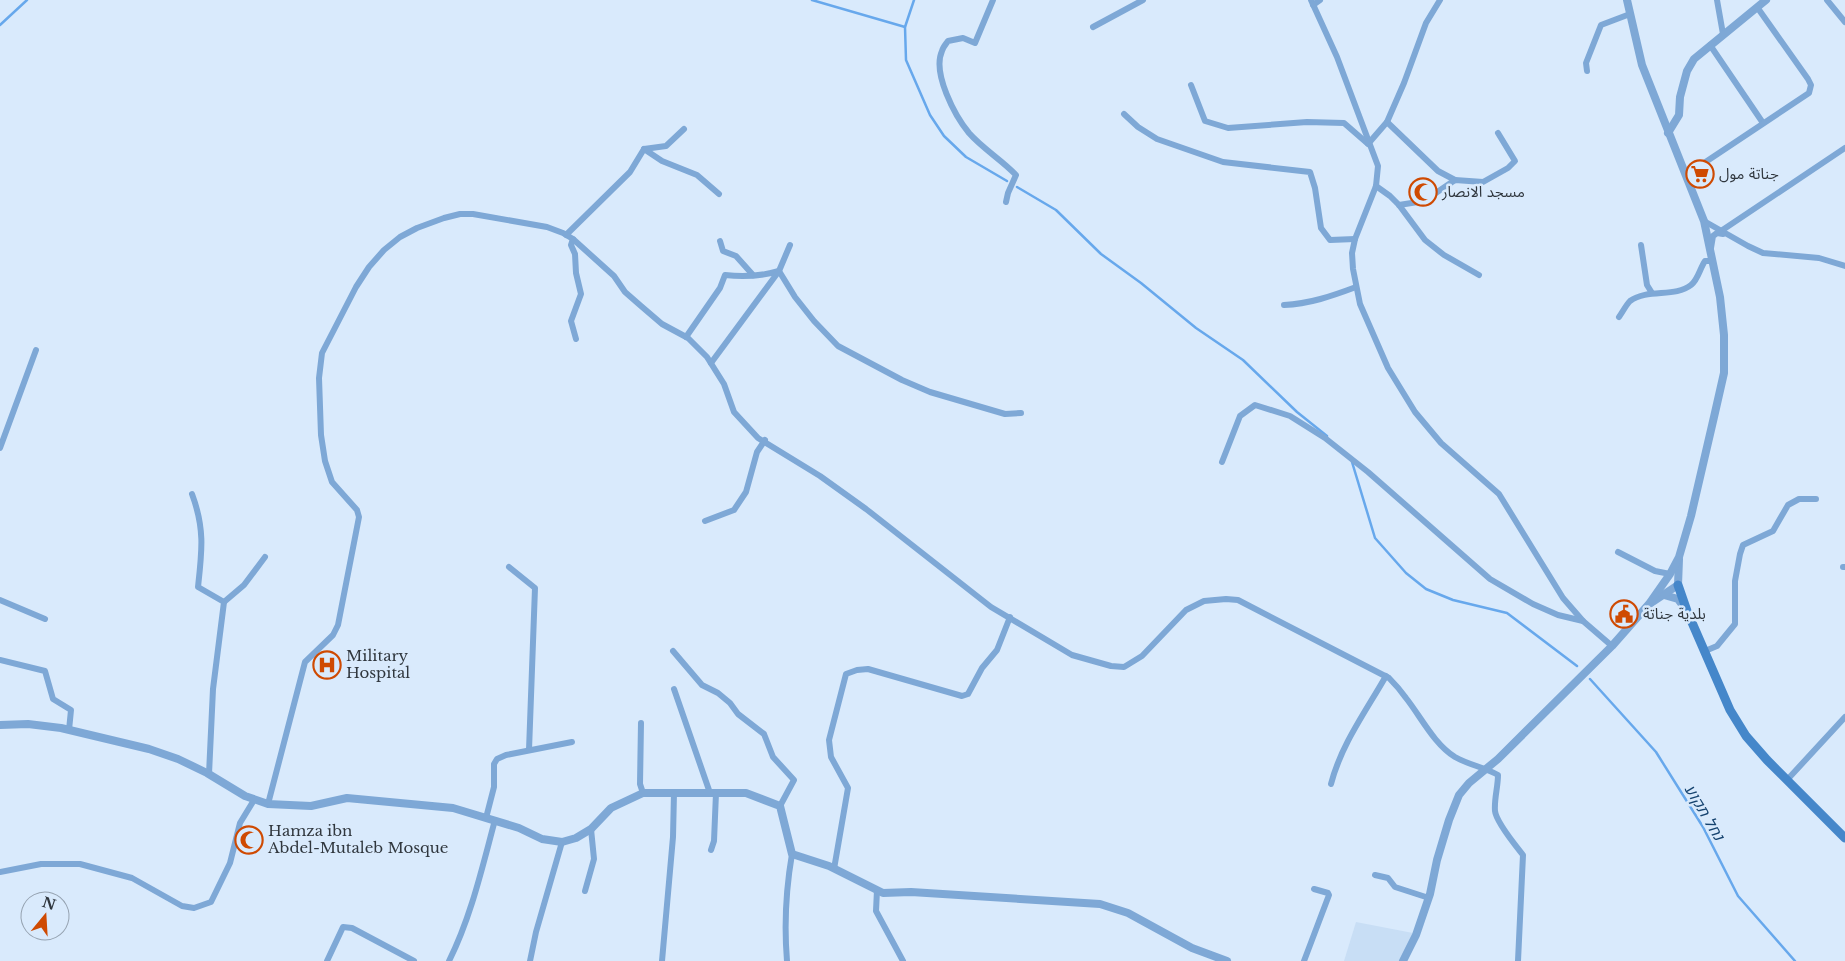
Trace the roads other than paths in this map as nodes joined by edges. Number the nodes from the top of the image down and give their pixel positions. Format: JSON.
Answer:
{"nodes":[{"id":1,"x":993,"y":0,"type":"edge"},
{"id":2,"x":1143,"y":0,"type":"edge"},
{"id":3,"x":1320,"y":0,"type":"edge"},
{"id":4,"x":1440,"y":0,"type":"edge"},
{"id":5,"x":1627,"y":0,"type":"edge"},
{"id":6,"x":1716,"y":0,"type":"edge"},
{"id":7,"x":1766,"y":0,"type":"edge"},
{"id":8,"x":1312,"y":2,"type":"edge"},
{"id":9,"x":1832,"y":2,"type":"edge"},
{"id":10,"x":1758,"y":7,"type":"junction"},
{"id":11,"x":1630,"y":14,"type":"junction"},
{"id":12,"x":1845,"y":22,"type":"edge"},
{"id":13,"x":1093,"y":27,"type":"dead end"},
{"id":14,"x":1724,"y":34,"type":"junction"},
{"id":15,"x":1710,"y":45,"type":"junction"},
{"id":16,"x":1587,"y":71,"type":"dead end"},
{"id":17,"x":1191,"y":85,"type":"dead end"},
{"id":18,"x":1124,"y":114,"type":"dead end"},
{"id":19,"x":1387,"y":122,"type":"junction"},
{"id":20,"x":1763,"y":123,"type":"junction"},
{"id":21,"x":684,"y":128,"type":"dead end"},
{"id":22,"x":1668,"y":132,"type":"junction"},
{"id":23,"x":1498,"y":133,"type":"dead end"},
{"id":24,"x":1368,"y":144,"type":"junction"},
{"id":25,"x":1845,"y":148,"type":"edge"},
{"id":26,"x":644,"y":149,"type":"junction"},
{"id":27,"x":1686,"y":175,"type":"junction"},
{"id":28,"x":1455,"y":180,"type":"junction"},
{"id":29,"x":1376,"y":186,"type":"junction"},
{"id":30,"x":719,"y":194,"type":"dead end"},
{"id":31,"x":1006,"y":202,"type":"dead end"},
{"id":32,"x":1399,"y":205,"type":"junction"},
{"id":33,"x":1704,"y":221,"type":"junction"},
{"id":34,"x":1720,"y":231,"type":"junction"},
{"id":35,"x":566,"y":235,"type":"junction"},
{"id":36,"x":1728,"y":235,"type":"junction"},
{"id":37,"x":573,"y":239,"type":"junction"},
{"id":38,"x":1355,"y":239,"type":"junction"},
{"id":39,"x":720,"y":241,"type":"dead end"},
{"id":40,"x":790,"y":245,"type":"dead end"},
{"id":41,"x":1641,"y":246,"type":"dead end"},
{"id":42,"x":1710,"y":251,"type":"junction"},
{"id":43,"x":1712,"y":261,"type":"junction"},
{"id":44,"x":1845,"y":266,"type":"edge"},
{"id":45,"x":779,"y":270,"type":"junction"},
{"id":46,"x":1479,"y":274,"type":"dead end"},
{"id":47,"x":753,"y":275,"type":"junction"},
{"id":48,"x":1356,"y":287,"type":"junction"},
{"id":49,"x":1652,"y":293,"type":"junction"},
{"id":50,"x":1284,"y":305,"type":"dead end"},
{"id":51,"x":1619,"y":317,"type":"dead end"},
{"id":52,"x":686,"y":337,"type":"junction"},
{"id":53,"x":576,"y":339,"type":"dead end"},
{"id":54,"x":36,"y":350,"type":"dead end"},
{"id":55,"x":711,"y":363,"type":"junction"},
{"id":56,"x":1021,"y":413,"type":"dead end"},
{"id":57,"x":764,"y":441,"type":"junction"},
{"id":58,"x":0,"y":448,"type":"edge"},
{"id":59,"x":1222,"y":462,"type":"dead end"},
{"id":60,"x":192,"y":494,"type":"dead end"},
{"id":61,"x":1816,"y":499,"type":"dead end"},
{"id":62,"x":705,"y":521,"type":"dead end"},
{"id":63,"x":1618,"y":552,"type":"dead end"},
{"id":64,"x":264,"y":557,"type":"dead end"},
{"id":65,"x":1679,"y":557,"type":"junction"},
{"id":66,"x":509,"y":567,"type":"dead end"},
{"id":67,"x":1670,"y":574,"type":"junction"},
{"id":68,"x":1678,"y":585,"type":"junction"},
{"id":69,"x":1660,"y":586,"type":"junction"},
{"id":70,"x":1664,"y":595,"type":"junction"},
{"id":71,"x":0,"y":600,"type":"edge"},
{"id":72,"x":224,"y":602,"type":"junction"},
{"id":73,"x":1649,"y":604,"type":"junction"},
{"id":74,"x":1687,"y":611,"type":"junction"},
{"id":75,"x":1010,"y":617,"type":"junction"},
{"id":76,"x":45,"y":619,"type":"dead end"},
{"id":77,"x":1583,"y":621,"type":"junction"},
{"id":78,"x":1612,"y":646,"type":"junction"},
{"id":79,"x":673,"y":651,"type":"dead end"},
{"id":80,"x":1705,"y":651,"type":"junction"},
{"id":81,"x":0,"y":660,"type":"edge"},
{"id":82,"x":1386,"y":676,"type":"junction"},
{"id":83,"x":674,"y":689,"type":"dead end"},
{"id":84,"x":1845,"y":717,"type":"edge"},
{"id":85,"x":641,"y":724,"type":"dead end"},
{"id":86,"x":0,"y":725,"type":"edge"},
{"id":87,"x":69,"y":730,"type":"junction"},
{"id":88,"x":572,"y":742,"type":"dead end"},
{"id":89,"x":529,"y":750,"type":"junction"},
{"id":90,"x":1487,"y":769,"type":"junction"},
{"id":91,"x":209,"y":774,"type":"junction"},
{"id":92,"x":1787,"y":780,"type":"junction"},
{"id":93,"x":1331,"y":784,"type":"dead end"},
{"id":94,"x":643,"y":793,"type":"junction"},
{"id":95,"x":674,"y":793,"type":"junction"},
{"id":96,"x":713,"y":793,"type":"junction"},
{"id":97,"x":254,"y":800,"type":"junction"},
{"id":98,"x":268,"y":804,"type":"junction"},
{"id":99,"x":780,"y":806,"type":"junction"},
{"id":100,"x":486,"y":818,"type":"junction"},
{"id":101,"x":495,"y":820,"type":"junction"},
{"id":102,"x":591,"y":829,"type":"junction"},
{"id":103,"x":1845,"y":838,"type":"edge"},
{"id":104,"x":562,"y":842,"type":"junction"},
{"id":105,"x":711,"y":850,"type":"dead end"},
{"id":106,"x":792,"y":854,"type":"junction"},
{"id":107,"x":834,"y":869,"type":"junction"},
{"id":108,"x":0,"y":872,"type":"edge"},
{"id":109,"x":1375,"y":875,"type":"dead end"},
{"id":110,"x":1314,"y":889,"type":"dead end"},
{"id":111,"x":877,"y":890,"type":"junction"},
{"id":112,"x":585,"y":891,"type":"dead end"},
{"id":113,"x":1428,"y":898,"type":"junction"},
{"id":114,"x":327,"y":961,"type":"edge"},
{"id":115,"x":414,"y":961,"type":"edge"},
{"id":116,"x":449,"y":961,"type":"edge"},
{"id":117,"x":530,"y":961,"type":"edge"},
{"id":118,"x":662,"y":961,"type":"edge"},
{"id":119,"x":787,"y":961,"type":"edge"},
{"id":120,"x":903,"y":961,"type":"edge"},
{"id":121,"x":1227,"y":961,"type":"edge"},
{"id":122,"x":1304,"y":961,"type":"edge"},
{"id":123,"x":1403,"y":961,"type":"edge"},
{"id":124,"x":1518,"y":961,"type":"edge"}],
"edges":[{"from":1,"to":31,"type":"street"},
{"from":2,"to":13,"type":"street"},
{"from":3,"to":8,"type":"street"},
{"from":4,"to":19,"type":"street"},
{"from":5,"to":11,"type":"street"},
{"from":6,"to":14,"type":"street"},
{"from":7,"to":10,"type":"street"},
{"from":8,"to":24,"type":"street"},
{"from":9,"to":12,"type":"street"},
{"from":10,"to":14,"type":"street"},
{"from":10,"to":20,"type":"street"},
{"from":11,"to":16,"type":"street"},
{"from":11,"to":22,"type":"street"},
{"from":14,"to":15,"type":"street"},
{"from":15,"to":20,"type":"street"},
{"from":15,"to":22,"type":"street"},
{"from":17,"to":24,"type":"street"},
{"from":18,"to":38,"type":"street"},
{"from":19,"to":24,"type":"street"},
{"from":19,"to":28,"type":"street"},
{"from":20,"to":27,"type":"street"},
{"from":21,"to":26,"type":"street"},
{"from":22,"to":27,"type":"street"},
{"from":23,"to":28,"type":"street"},
{"from":24,"to":29,"type":"street"},
{"from":25,"to":34,"type":"street"},
{"from":26,"to":30,"type":"street"},
{"from":26,"to":35,"type":"street"},
{"from":27,"to":33,"type":"street"},
{"from":28,"to":32,"type":"street"},
{"from":29,"to":32,"type":"street"},
{"from":29,"to":38,"type":"street"},
{"from":32,"to":46,"type":"street"},
{"from":33,"to":34,"type":"street"},
{"from":33,"to":42,"type":"street"},
{"from":34,"to":36,"type":"street"},
{"from":35,"to":37,"type":"street"},
{"from":35,"to":98,"type":"street"},
{"from":36,"to":42,"type":"street"},
{"from":36,"to":44,"type":"street"},
{"from":37,"to":52,"type":"street"},
{"from":37,"to":53,"type":"street"},
{"from":38,"to":48,"type":"street"},
{"from":39,"to":47,"type":"street"},
{"from":40,"to":45,"type":"street"},
{"from":41,"to":49,"type":"street"},
{"from":42,"to":43,"type":"street"},
{"from":43,"to":49,"type":"street"},
{"from":43,"to":65,"type":"street"},
{"from":45,"to":47,"type":"street"},
{"from":45,"to":55,"type":"street"},
{"from":45,"to":56,"type":"street"},
{"from":47,"to":52,"type":"street"},
{"from":48,"to":50,"type":"street"},
{"from":48,"to":77,"type":"street"},
{"from":49,"to":51,"type":"street"},
{"from":52,"to":55,"type":"street"},
{"from":54,"to":58,"type":"street"},
{"from":55,"to":57,"type":"street"},
{"from":57,"to":62,"type":"street"},
{"from":57,"to":75,"type":"street"},
{"from":59,"to":77,"type":"street"},
{"from":60,"to":72,"type":"street"},
{"from":61,"to":80,"type":"street"},
{"from":63,"to":67,"type":"street"},
{"from":64,"to":72,"type":"street"},
{"from":65,"to":67,"type":"street"},
{"from":65,"to":68,"type":"street"},
{"from":66,"to":89,"type":"street"},
{"from":67,"to":68,"type":"street"},
{"from":67,"to":69,"type":"street"},
{"from":68,"to":69,"type":"street"},
{"from":68,"to":70,"type":"street"},
{"from":68,"to":74,"type":"main road"},
{"from":69,"to":73,"type":"street"},
{"from":70,"to":73,"type":"street"},
{"from":70,"to":74,"type":"street"},
{"from":71,"to":76,"type":"street"},
{"from":72,"to":91,"type":"street"},
{"from":73,"to":78,"type":"street"},
{"from":74,"to":80,"type":"main road"},
{"from":75,"to":82,"type":"street"},
{"from":75,"to":107,"type":"street"},
{"from":77,"to":78,"type":"street"},
{"from":78,"to":90,"type":"street"},
{"from":79,"to":99,"type":"street"},
{"from":80,"to":92,"type":"main road"},
{"from":81,"to":87,"type":"street"},
{"from":82,"to":90,"type":"street"},
{"from":82,"to":93,"type":"street"},
{"from":83,"to":96,"type":"street"},
{"from":84,"to":92,"type":"street"},
{"from":85,"to":94,"type":"street"},
{"from":86,"to":87,"type":"street"},
{"from":87,"to":91,"type":"street"},
{"from":88,"to":89,"type":"street"},
{"from":89,"to":100,"type":"street"},
{"from":90,"to":113,"type":"street"},
{"from":90,"to":124,"type":"street"},
{"from":91,"to":97,"type":"street"},
{"from":92,"to":103,"type":"main road"},
{"from":94,"to":95,"type":"street"},
{"from":94,"to":102,"type":"street"},
{"from":95,"to":96,"type":"street"},
{"from":95,"to":118,"type":"street"},
{"from":96,"to":99,"type":"street"},
{"from":96,"to":105,"type":"street"},
{"from":97,"to":98,"type":"street"},
{"from":97,"to":108,"type":"street"},
{"from":98,"to":100,"type":"street"},
{"from":99,"to":106,"type":"street"},
{"from":100,"to":101,"type":"street"},
{"from":101,"to":104,"type":"street"},
{"from":101,"to":116,"type":"street"},
{"from":102,"to":104,"type":"street"},
{"from":102,"to":112,"type":"street"},
{"from":104,"to":117,"type":"street"},
{"from":106,"to":107,"type":"street"},
{"from":106,"to":119,"type":"street"},
{"from":107,"to":111,"type":"street"},
{"from":109,"to":113,"type":"street"},
{"from":110,"to":122,"type":"street"},
{"from":111,"to":120,"type":"street"},
{"from":111,"to":121,"type":"street"},
{"from":113,"to":123,"type":"street"},
{"from":114,"to":115,"type":"street"}]}
